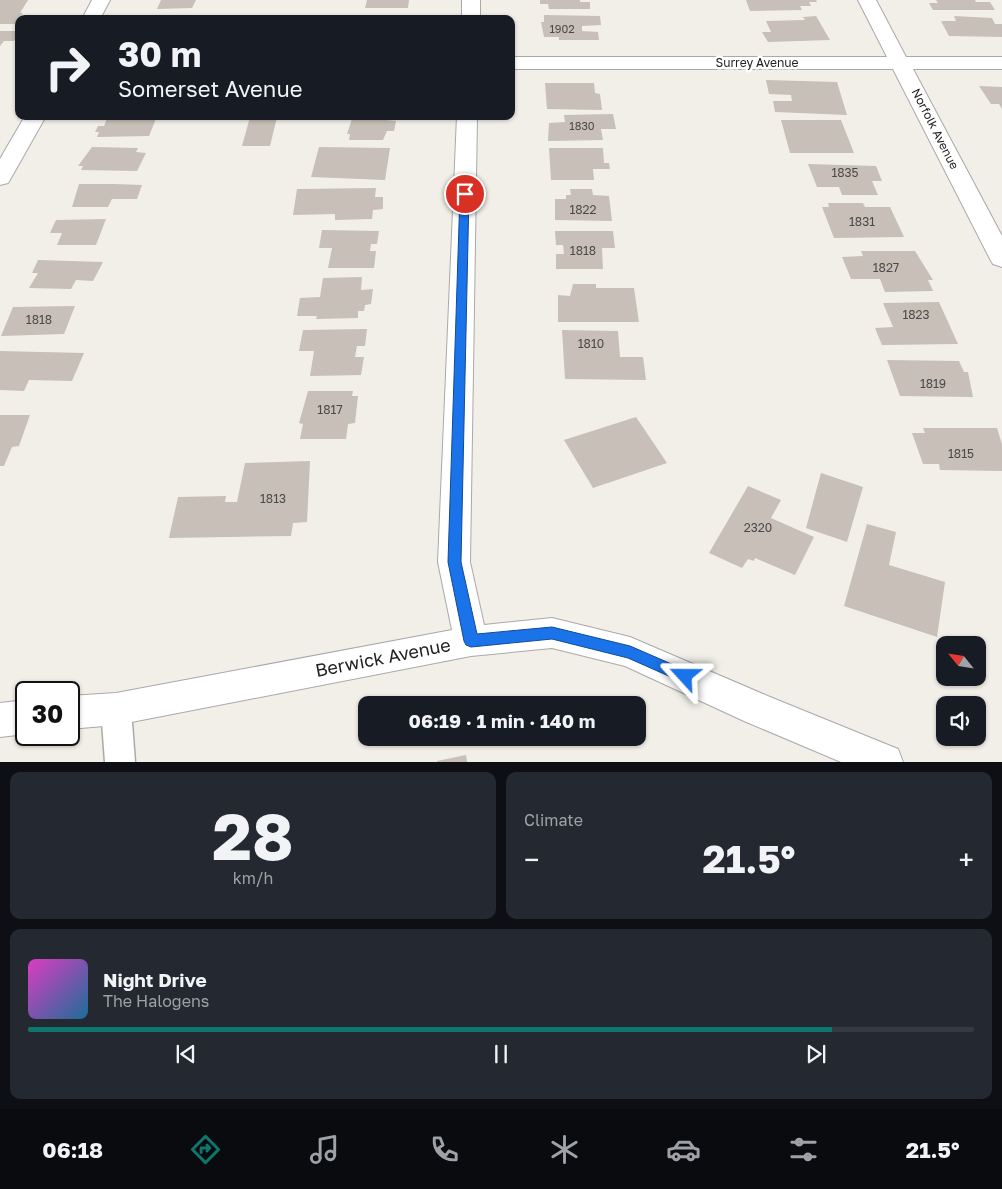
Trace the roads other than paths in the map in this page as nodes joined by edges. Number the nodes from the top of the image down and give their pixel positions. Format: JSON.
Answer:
{"nodes":[{"id":1,"x":101,"y":0,"type":"edge"},
{"id":2,"x":471,"y":0,"type":"edge"},
{"id":3,"x":867,"y":0,"type":"edge"},
{"id":4,"x":92,"y":15,"type":"edge"},
{"id":5,"x":470,"y":15,"type":"edge"},
{"id":6,"x":515,"y":63,"type":"edge"},
{"id":7,"x":1002,"y":63,"type":"edge"},
{"id":8,"x":902,"y":64,"type":"junction"},
{"id":9,"x":34,"y":120,"type":"edge"},
{"id":10,"x":467,"y":120,"type":"edge"},
{"id":11,"x":0,"y":178,"type":"edge"},
{"id":12,"x":1002,"y":259,"type":"edge"},
{"id":13,"x":471,"y":641,"type":"junction"},
{"id":14,"x":116,"y":709,"type":"junction"},
{"id":15,"x":80,"y":712,"type":"edge"},
{"id":16,"x":15,"y":719,"type":"edge"},
{"id":17,"x":0,"y":720,"type":"edge"},
{"id":18,"x":120,"y":762,"type":"edge"},
{"id":19,"x":885,"y":762,"type":"edge"}],
"edges":[{"from":1,"to":4,"type":"street"},
{"from":2,"to":5,"type":"street"},
{"from":3,"to":8,"type":"street","name":"Norfolk Avenue"},
{"from":6,"to":8,"type":"street","name":"Surrey Avenue"},
{"from":7,"to":8,"type":"street","name":"Surrey Avenue"},
{"from":8,"to":12,"type":"street","name":"Norfolk Avenue"},
{"from":9,"to":11,"type":"street"},
{"from":10,"to":13,"type":"street"},
{"from":13,"to":14,"type":"street","name":"Berwick Avenue"},
{"from":13,"to":19,"type":"street","name":"Berwick Avenue"},
{"from":14,"to":15,"type":"street","name":"Berwick Avenue"},
{"from":14,"to":18,"type":"lane"},
{"from":16,"to":17,"type":"street"}]}
